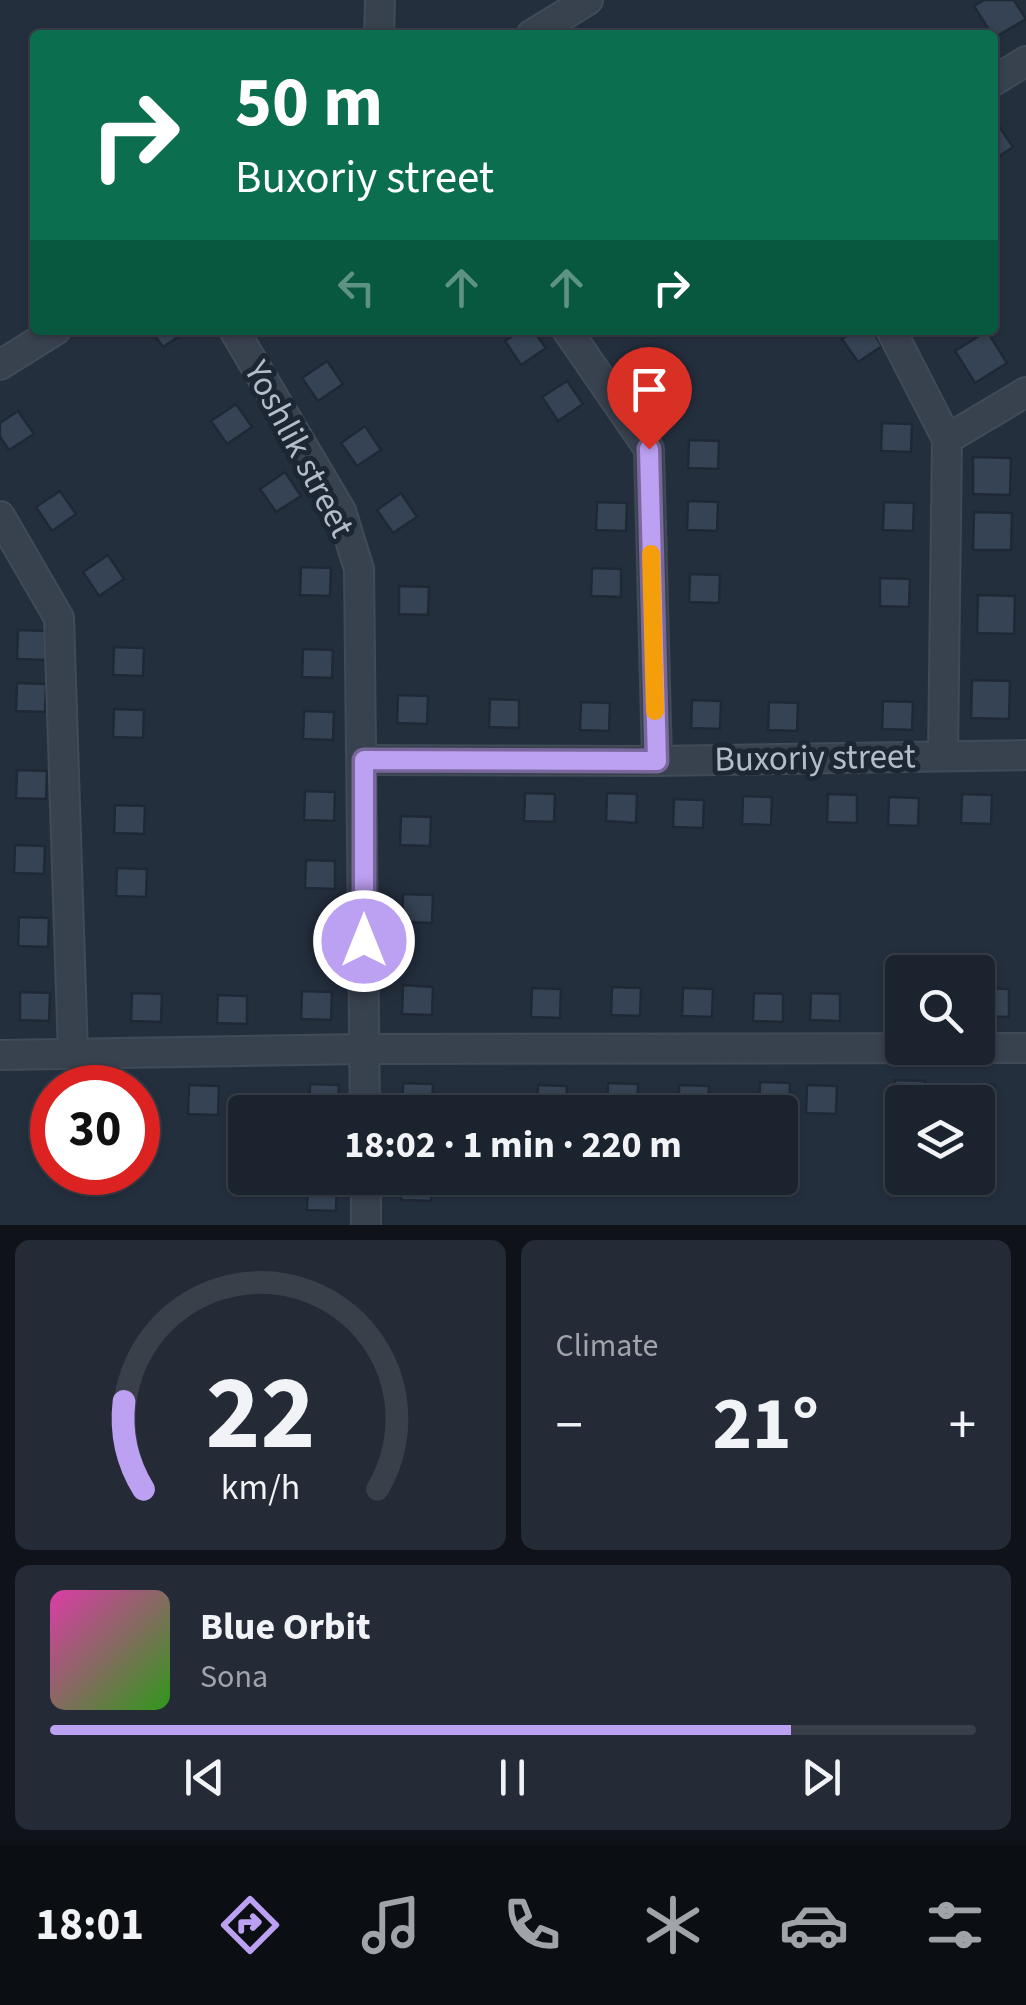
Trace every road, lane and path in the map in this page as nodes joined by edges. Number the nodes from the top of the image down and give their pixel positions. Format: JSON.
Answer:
{"nodes":[{"id":1,"x":380,"y":0,"type":"edge"},
{"id":2,"x":588,"y":0,"type":"edge"},
{"id":3,"x":379,"y":30,"type":"edge"},
{"id":4,"x":539,"y":30,"type":"edge"},
{"id":5,"x":1026,"y":60,"type":"edge"},
{"id":6,"x":998,"y":78,"type":"edge"},
{"id":7,"x":48,"y":335,"type":"edge"},
{"id":8,"x":237,"y":335,"type":"edge"},
{"id":9,"x":574,"y":335,"type":"edge"},
{"id":10,"x":894,"y":335,"type":"edge"},
{"id":11,"x":0,"y":366,"type":"edge"},
{"id":12,"x":1026,"y":392,"type":"edge"},
{"id":13,"x":947,"y":439,"type":"junction"},
{"id":14,"x":0,"y":516,"type":"edge"},
{"id":15,"x":943,"y":756,"type":"junction"},
{"id":16,"x":1026,"y":756,"type":"edge"},
{"id":17,"x":364,"y":760,"type":"junction"},
{"id":18,"x":657,"y":761,"type":"junction"},
{"id":19,"x":1026,"y":1048,"type":"edge"},
{"id":20,"x":364,"y":1049,"type":"junction"},
{"id":21,"x":73,"y":1054,"type":"junction"},
{"id":22,"x":0,"y":1055,"type":"edge"},
{"id":23,"x":365,"y":1095,"type":"edge"},
{"id":24,"x":366,"y":1195,"type":"edge"},
{"id":25,"x":366,"y":1225,"type":"edge"}],
"edges":[{"from":1,"to":3,"type":"street"},
{"from":2,"to":4,"type":"street"},
{"from":5,"to":6,"type":"street"},
{"from":7,"to":11,"type":"street"},
{"from":8,"to":17,"type":"street","name":"Yoshlik street"},
{"from":9,"to":18,"type":"street"},
{"from":10,"to":13,"type":"street"},
{"from":12,"to":13,"type":"street"},
{"from":13,"to":15,"type":"street"},
{"from":14,"to":21,"type":"street"},
{"from":15,"to":16,"type":"street","name":"Buxoriy street"},
{"from":15,"to":18,"type":"street","name":"Buxoriy street"},
{"from":17,"to":18,"type":"street","name":"Buxoriy street"},
{"from":17,"to":20,"type":"street","name":"Yoshlik street"},
{"from":19,"to":20,"type":"street"},
{"from":20,"to":21,"type":"street"},
{"from":20,"to":23,"type":"street","name":"Yoshlik street"},
{"from":21,"to":22,"type":"street"},
{"from":24,"to":25,"type":"street"}]}
